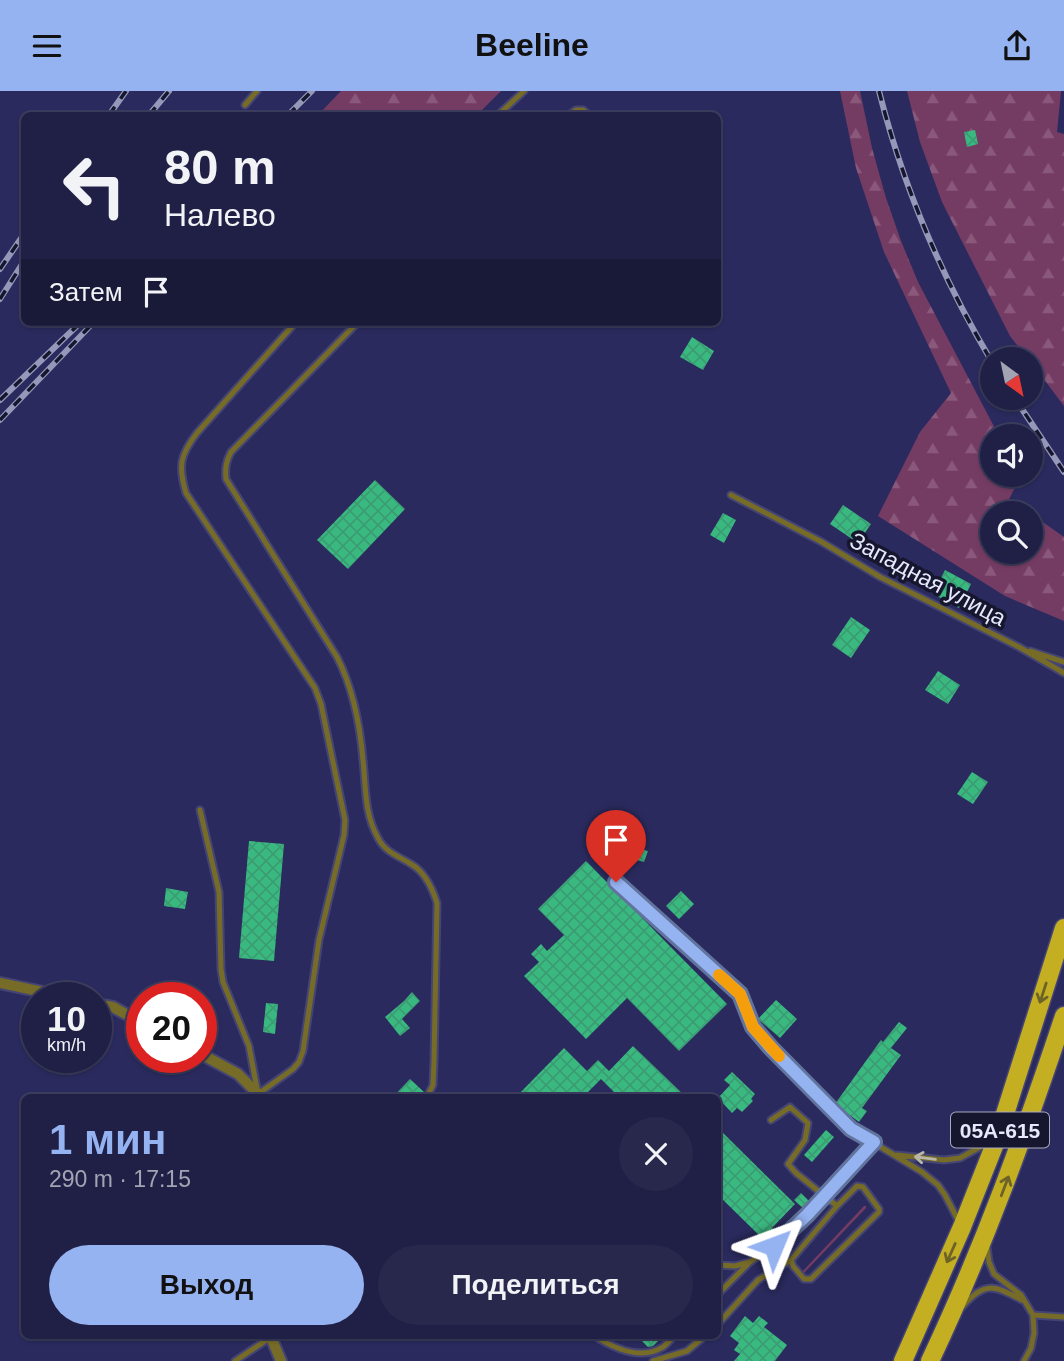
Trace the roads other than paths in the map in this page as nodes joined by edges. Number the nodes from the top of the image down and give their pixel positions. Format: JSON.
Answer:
{"nodes":[{"id":1,"x":257,"y":91,"type":"edge"},
{"id":2,"x":524,"y":91,"type":"edge"},
{"id":3,"x":245,"y":105,"type":"dead end"},
{"id":4,"x":501,"y":112,"type":"edge"},
{"id":5,"x":292,"y":326,"type":"edge"},
{"id":6,"x":354,"y":326,"type":"edge"},
{"id":7,"x":731,"y":495,"type":"dead end"},
{"id":8,"x":1019,"y":647,"type":"junction"},
{"id":9,"x":1064,"y":662,"type":"edge"},
{"id":10,"x":1064,"y":673,"type":"edge"},
{"id":11,"x":200,"y":810,"type":"dead end"},
{"id":12,"x":616,"y":882,"type":"dead end"},
{"id":13,"x":1064,"y":928,"type":"edge"},
{"id":14,"x":0,"y":983,"type":"edge"},
{"id":15,"x":21,"y":987,"type":"edge"},
{"id":16,"x":1064,"y":1016,"type":"edge"},
{"id":17,"x":217,"y":1063,"type":"edge"},
{"id":18,"x":256,"y":1094,"type":"edge"},
{"id":19,"x":258,"y":1094,"type":"edge"},
{"id":20,"x":261,"y":1094,"type":"edge"},
{"id":21,"x":429,"y":1094,"type":"edge"},
{"id":22,"x":771,"y":1120,"type":"dead end"},
{"id":23,"x":998,"y":1136,"type":"junction"},
{"id":24,"x":874,"y":1142,"type":"junction"},
{"id":25,"x":894,"y":1154,"type":"junction"},
{"id":26,"x":825,"y":1195,"type":"junction"},
{"id":27,"x":836,"y":1206,"type":"junction"},
{"id":28,"x":962,"y":1227,"type":"junction"},
{"id":29,"x":985,"y":1237,"type":"junction"},
{"id":30,"x":791,"y":1260,"type":"junction"},
{"id":31,"x":750,"y":1262,"type":"junction"},
{"id":32,"x":721,"y":1265,"type":"edge"},
{"id":33,"x":721,"y":1291,"type":"edge"},
{"id":34,"x":1024,"y":1301,"type":"junction"},
{"id":35,"x":1032,"y":1315,"type":"junction"},
{"id":36,"x":1064,"y":1317,"type":"edge"},
{"id":37,"x":721,"y":1321,"type":"edge"},
{"id":38,"x":948,"y":1323,"type":"junction"},
{"id":39,"x":918,"y":1325,"type":"junction"},
{"id":40,"x":266,"y":1339,"type":"edge"},
{"id":41,"x":271,"y":1339,"type":"edge"},
{"id":42,"x":601,"y":1339,"type":"edge"},
{"id":43,"x":671,"y":1339,"type":"edge"},
{"id":44,"x":701,"y":1339,"type":"edge"},
{"id":45,"x":234,"y":1361,"type":"edge"},
{"id":46,"x":281,"y":1361,"type":"edge"},
{"id":47,"x":653,"y":1361,"type":"edge"},
{"id":48,"x":891,"y":1361,"type":"edge"},
{"id":49,"x":903,"y":1361,"type":"edge"},
{"id":50,"x":930,"y":1361,"type":"edge"},
{"id":51,"x":1024,"y":1361,"type":"edge"}],
"edges":[{"from":1,"to":3,"type":"lane"},
{"from":2,"to":4,"type":"lane"},
{"from":5,"to":20,"type":"lane"},
{"from":6,"to":21,"type":"lane"},
{"from":7,"to":8,"type":"lane","name":"Западная улица"},
{"from":8,"to":9,"type":"lane","name":"Западная улица"},
{"from":8,"to":10,"type":"lane","name":"Западная улица"},
{"from":11,"to":19,"type":"lane"},
{"from":12,"to":24,"type":"lane"},
{"from":13,"to":23,"type":"highway","number":"05А-615","one_way":true},
{"from":14,"to":15,"type":"street"},
{"from":29,"to":16,"type":"highway","number":"05А-615","one_way":true},
{"from":17,"to":18,"type":"street"},
{"from":22,"to":26,"type":"lane"},
{"from":23,"to":25,"type":"lane","one_way":true},
{"from":23,"to":28,"type":"highway","number":"05А-615"},
{"from":24,"to":25,"type":"lane"},
{"from":24,"to":26,"type":"lane"},
{"from":25,"to":28,"type":"lane"},
{"from":26,"to":27,"type":"lane"},
{"from":26,"to":31,"type":"lane"},
{"from":27,"to":30,"type":"lane"},
{"from":27,"to":30,"type":"lane"},
{"from":28,"to":39,"type":"highway","number":"05А-615","one_way":true},
{"from":29,"to":34,"type":"lane"},
{"from":29,"to":38,"type":"highway","number":"05А-615"},
{"from":30,"to":37,"type":"lane"},
{"from":31,"to":32,"type":"lane"},
{"from":31,"to":33,"type":"lane"},
{"from":34,"to":35,"type":"lane"},
{"from":34,"to":38,"type":"lane"},
{"from":35,"to":36,"type":"lane"},
{"from":35,"to":51,"type":"lane"},
{"from":38,"to":50,"type":"highway","number":"05А-615"},
{"from":39,"to":48,"type":"highway"},
{"from":39,"to":49,"type":"highway","number":"05А-615"},
{"from":40,"to":45,"type":"lane"},
{"from":41,"to":46,"type":"street"},
{"from":42,"to":43,"type":"lane"},
{"from":44,"to":47,"type":"lane"}]}
